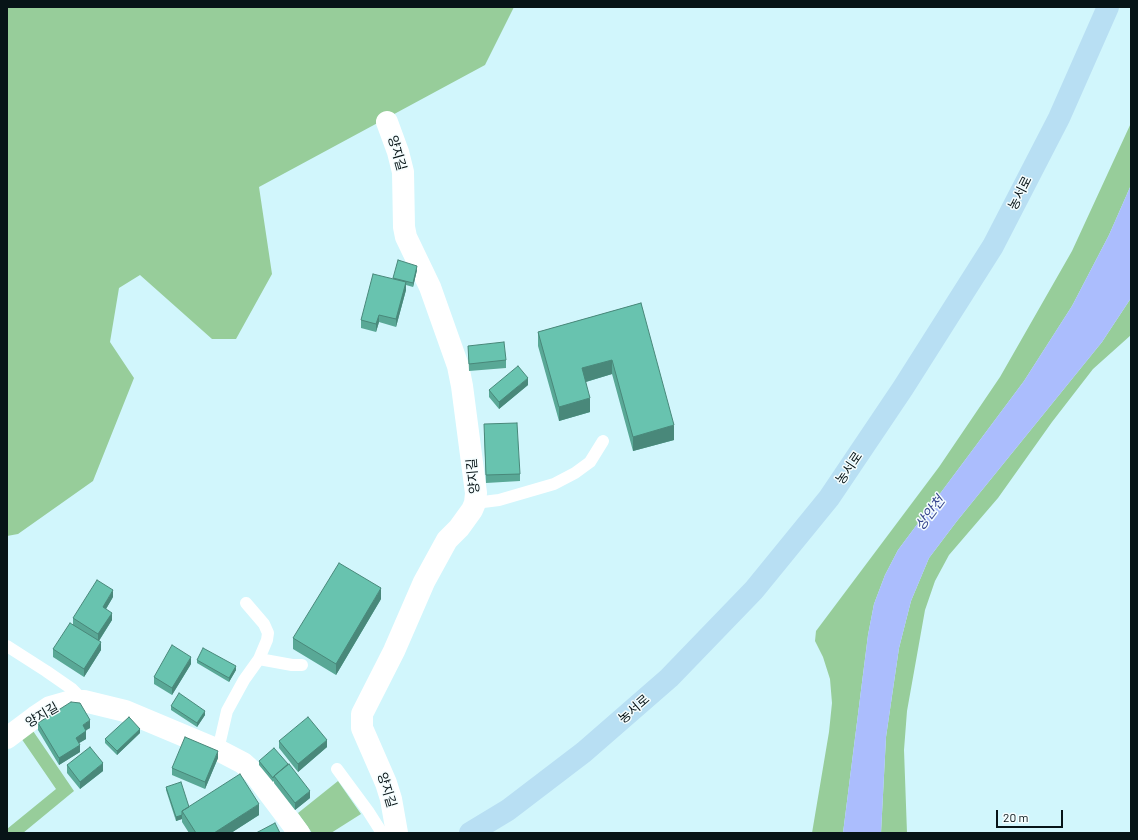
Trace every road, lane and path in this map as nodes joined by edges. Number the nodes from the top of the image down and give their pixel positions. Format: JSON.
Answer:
{"nodes":[{"id":1,"x":1108,"y":7,"type":"edge"},
{"id":2,"x":387,"y":122,"type":"dead end"},
{"id":3,"x":603,"y":441,"type":"dead end"},
{"id":4,"x":475,"y":503,"type":"junction"},
{"id":5,"x":246,"y":604,"type":"dead end"},
{"id":6,"x":7,"y":646,"type":"edge"},
{"id":7,"x":259,"y":659,"type":"junction"},
{"id":8,"x":302,"y":665,"type":"dead end"},
{"id":9,"x":84,"y":701,"type":"junction"},
{"id":10,"x":7,"y":738,"type":"edge"},
{"id":11,"x":218,"y":750,"type":"junction"},
{"id":12,"x":338,"y":769,"type":"dead end"},
{"id":13,"x":299,"y":833,"type":"edge"},
{"id":14,"x":382,"y":833,"type":"edge"},
{"id":15,"x":397,"y":833,"type":"edge"},
{"id":16,"x":470,"y":833,"type":"edge"}],
"edges":[{"from":1,"to":16,"type":"street","name":"농서로"},
{"from":2,"to":4,"type":"street","name":"양지길"},
{"from":3,"to":4,"type":"lane"},
{"from":4,"to":15,"type":"street","name":"양지길"},
{"from":5,"to":7,"type":"lane"},
{"from":6,"to":9,"type":"lane"},
{"from":7,"to":8,"type":"lane"},
{"from":7,"to":11,"type":"lane"},
{"from":9,"to":10,"type":"street","name":"양지길"},
{"from":9,"to":11,"type":"street","name":"양지길"},
{"from":11,"to":13,"type":"street","name":"양지길"},
{"from":12,"to":14,"type":"lane"}]}
